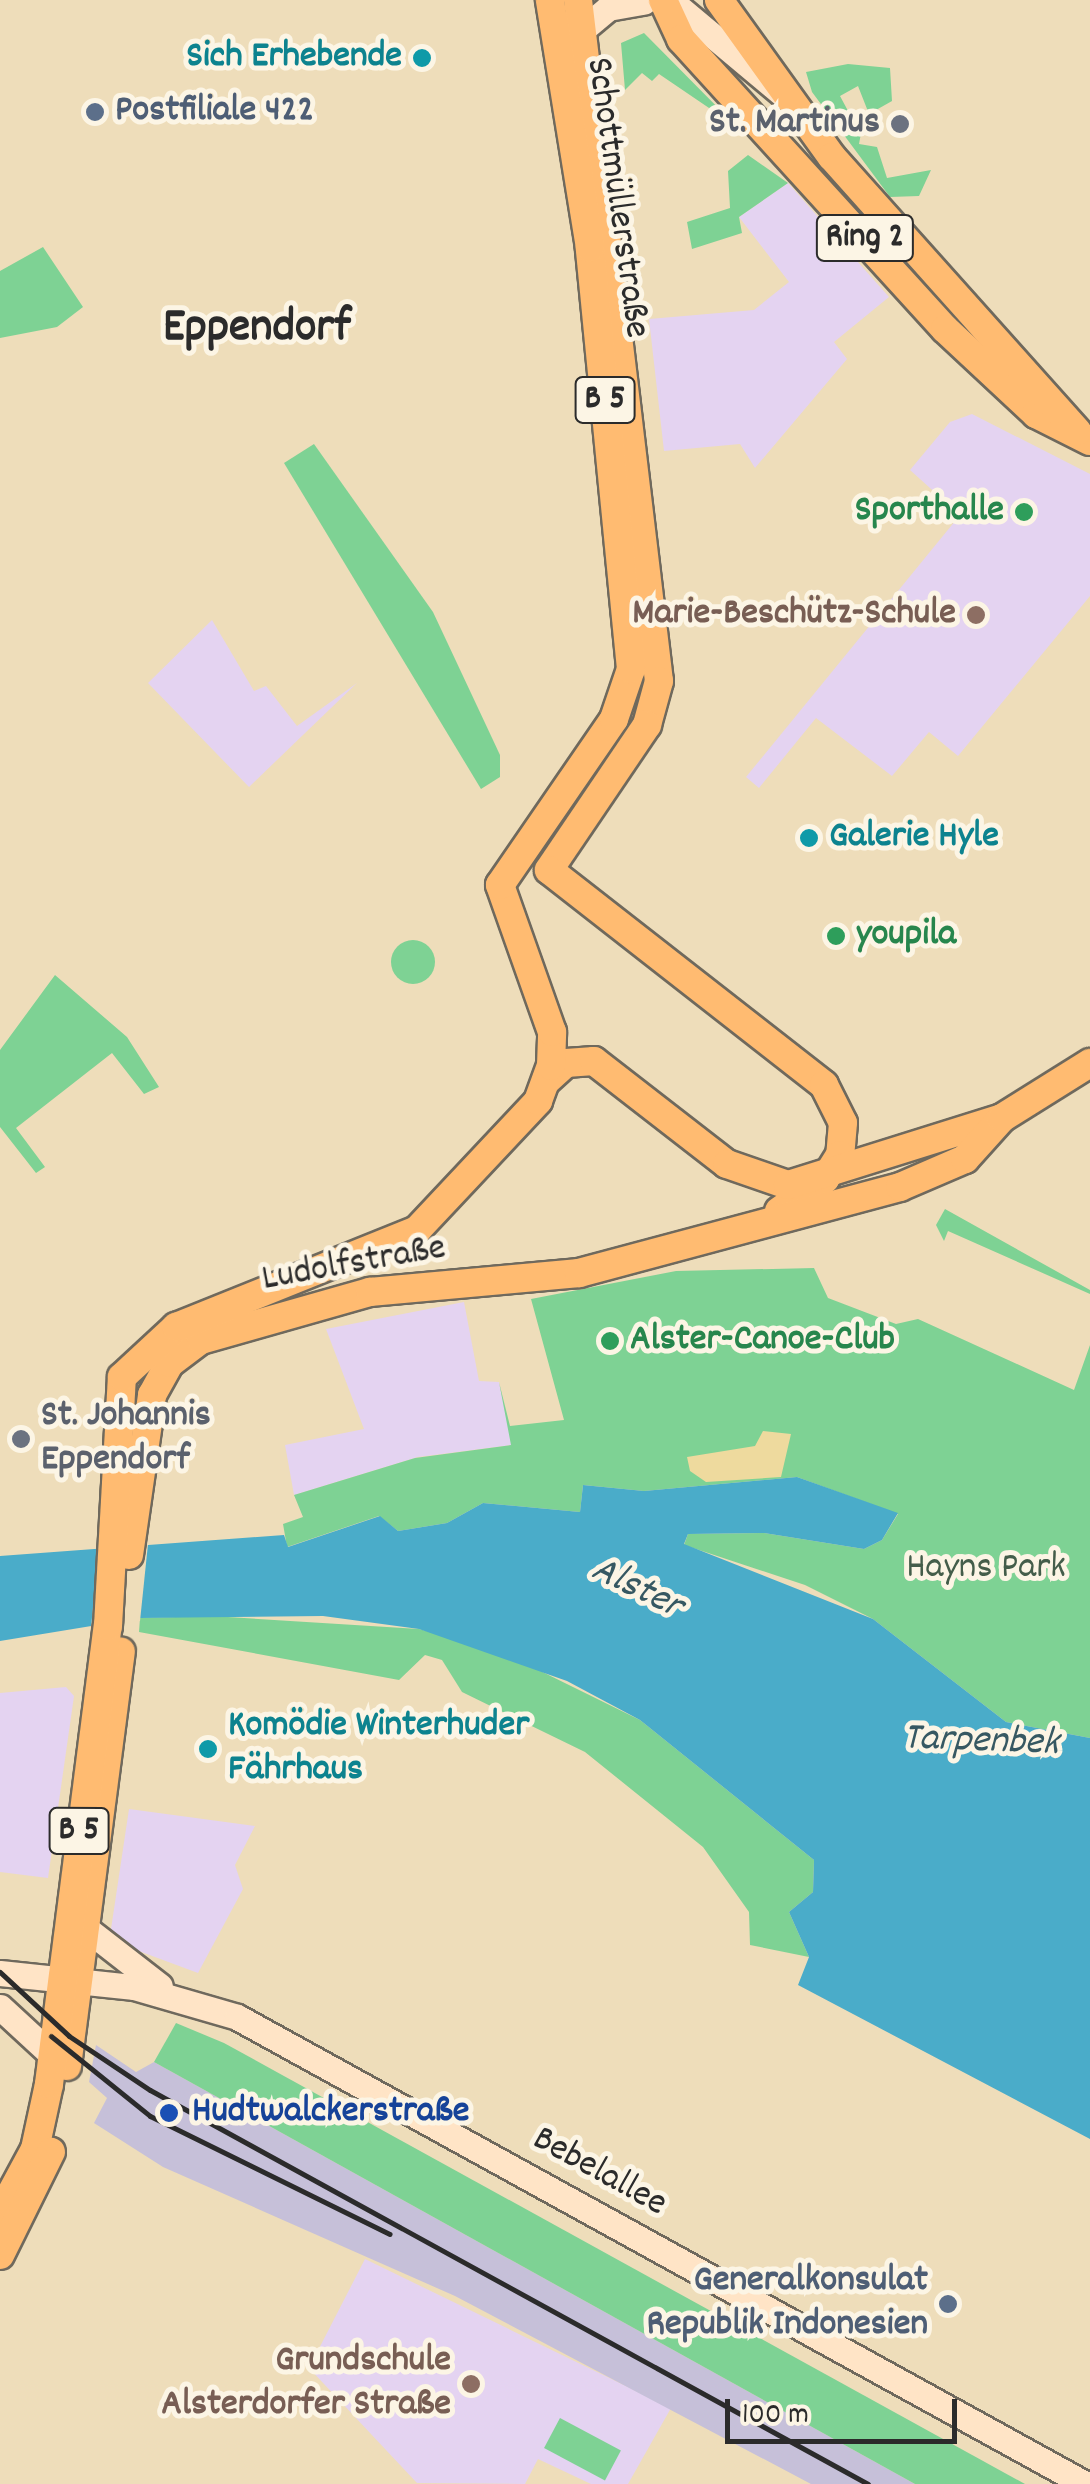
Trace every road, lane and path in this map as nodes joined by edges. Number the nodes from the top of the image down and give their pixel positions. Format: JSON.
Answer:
{"nodes":[{"id":1,"x":550,"y":0,"type":"edge"},
{"id":2,"x":578,"y":0,"type":"edge"},
{"id":3,"x":719,"y":0,"type":"edge"},
{"id":4,"x":654,"y":1,"type":"edge"},
{"id":5,"x":582,"y":30,"type":"junction"},
{"id":6,"x":785,"y":96,"type":"junction"},
{"id":7,"x":945,"y":329,"type":"junction"},
{"id":8,"x":987,"y":332,"type":"junction"},
{"id":9,"x":1084,"y":437,"type":"edge"},
{"id":10,"x":1090,"y":1063,"type":"edge"},
{"id":11,"x":542,"y":1091,"type":"junction"},
{"id":12,"x":1002,"y":1118,"type":"junction"},
{"id":13,"x":825,"y":1180,"type":"junction"},
{"id":14,"x":774,"y":1214,"type":"junction"},
{"id":15,"x":122,"y":1544,"type":"junction"},
{"id":16,"x":115,"y":1625,"type":"junction"},
{"id":17,"x":88,"y":1930,"type":"junction"},
{"id":18,"x":0,"y":1973,"type":"edge"},
{"id":19,"x":70,"y":1976,"type":"junction"},
{"id":20,"x":178,"y":1996,"type":"junction"},
{"id":21,"x":0,"y":2007,"type":"edge"},
{"id":22,"x":51,"y":2054,"type":"junction"},
{"id":23,"x":0,"y":2214,"type":"edge"},
{"id":24,"x":0,"y":2255,"type":"edge"},
{"id":25,"x":1086,"y":2484,"type":"edge"}],
"edges":[{"from":1,"to":11,"type":"main road","name":"Schottmüllerstraße","number":"B 5"},
{"from":2,"to":5,"type":"main road","name":"Schottmüllerstraße","number":"B 5"},
{"from":3,"to":6,"type":"main road","number":"Ring 2"},
{"from":4,"to":5,"type":"main road"},
{"from":4,"to":6,"type":"main road"},
{"from":4,"to":7,"type":"main road","number":"Ring 2"},
{"from":5,"to":13,"type":"main road","name":"Schottmüllerstraße","number":"B 5"},
{"from":6,"to":8,"type":"main road","number":"Ring 2"},
{"from":7,"to":8,"type":"main road"},
{"from":7,"to":9,"type":"main road","number":"Ring 2"},
{"from":8,"to":9,"type":"main road","number":"Ring 2"},
{"from":10,"to":12,"type":"main road"},
{"from":11,"to":13,"type":"main road"},
{"from":11,"to":15,"type":"main road","name":"Ludolfstraße","number":"B 5"},
{"from":12,"to":13,"type":"main road"},
{"from":12,"to":14,"type":"main road"},
{"from":13,"to":14,"type":"main road","number":"B 5"},
{"from":14,"to":15,"type":"main road","name":"Ludolfstraße","number":"B 5"},
{"from":15,"to":16,"type":"main road","number":"B 5"},
{"from":16,"to":17,"type":"main road","number":"B 5"},
{"from":16,"to":19,"type":"main road","number":"B 5"},
{"from":17,"to":19,"type":"main road","number":"B 5"},
{"from":17,"to":20,"type":"main road"},
{"from":18,"to":19,"type":"main road","name":"Bebelallee"},
{"from":19,"to":20,"type":"main road","name":"Bebelallee"},
{"from":19,"to":22,"type":"main road","number":"B 5"},
{"from":19,"to":24,"type":"main road","number":"B 5"},
{"from":20,"to":25,"type":"main road","name":"Bebelallee"},
{"from":21,"to":22,"type":"main road"},
{"from":22,"to":23,"type":"main road","number":"B 5"}]}
